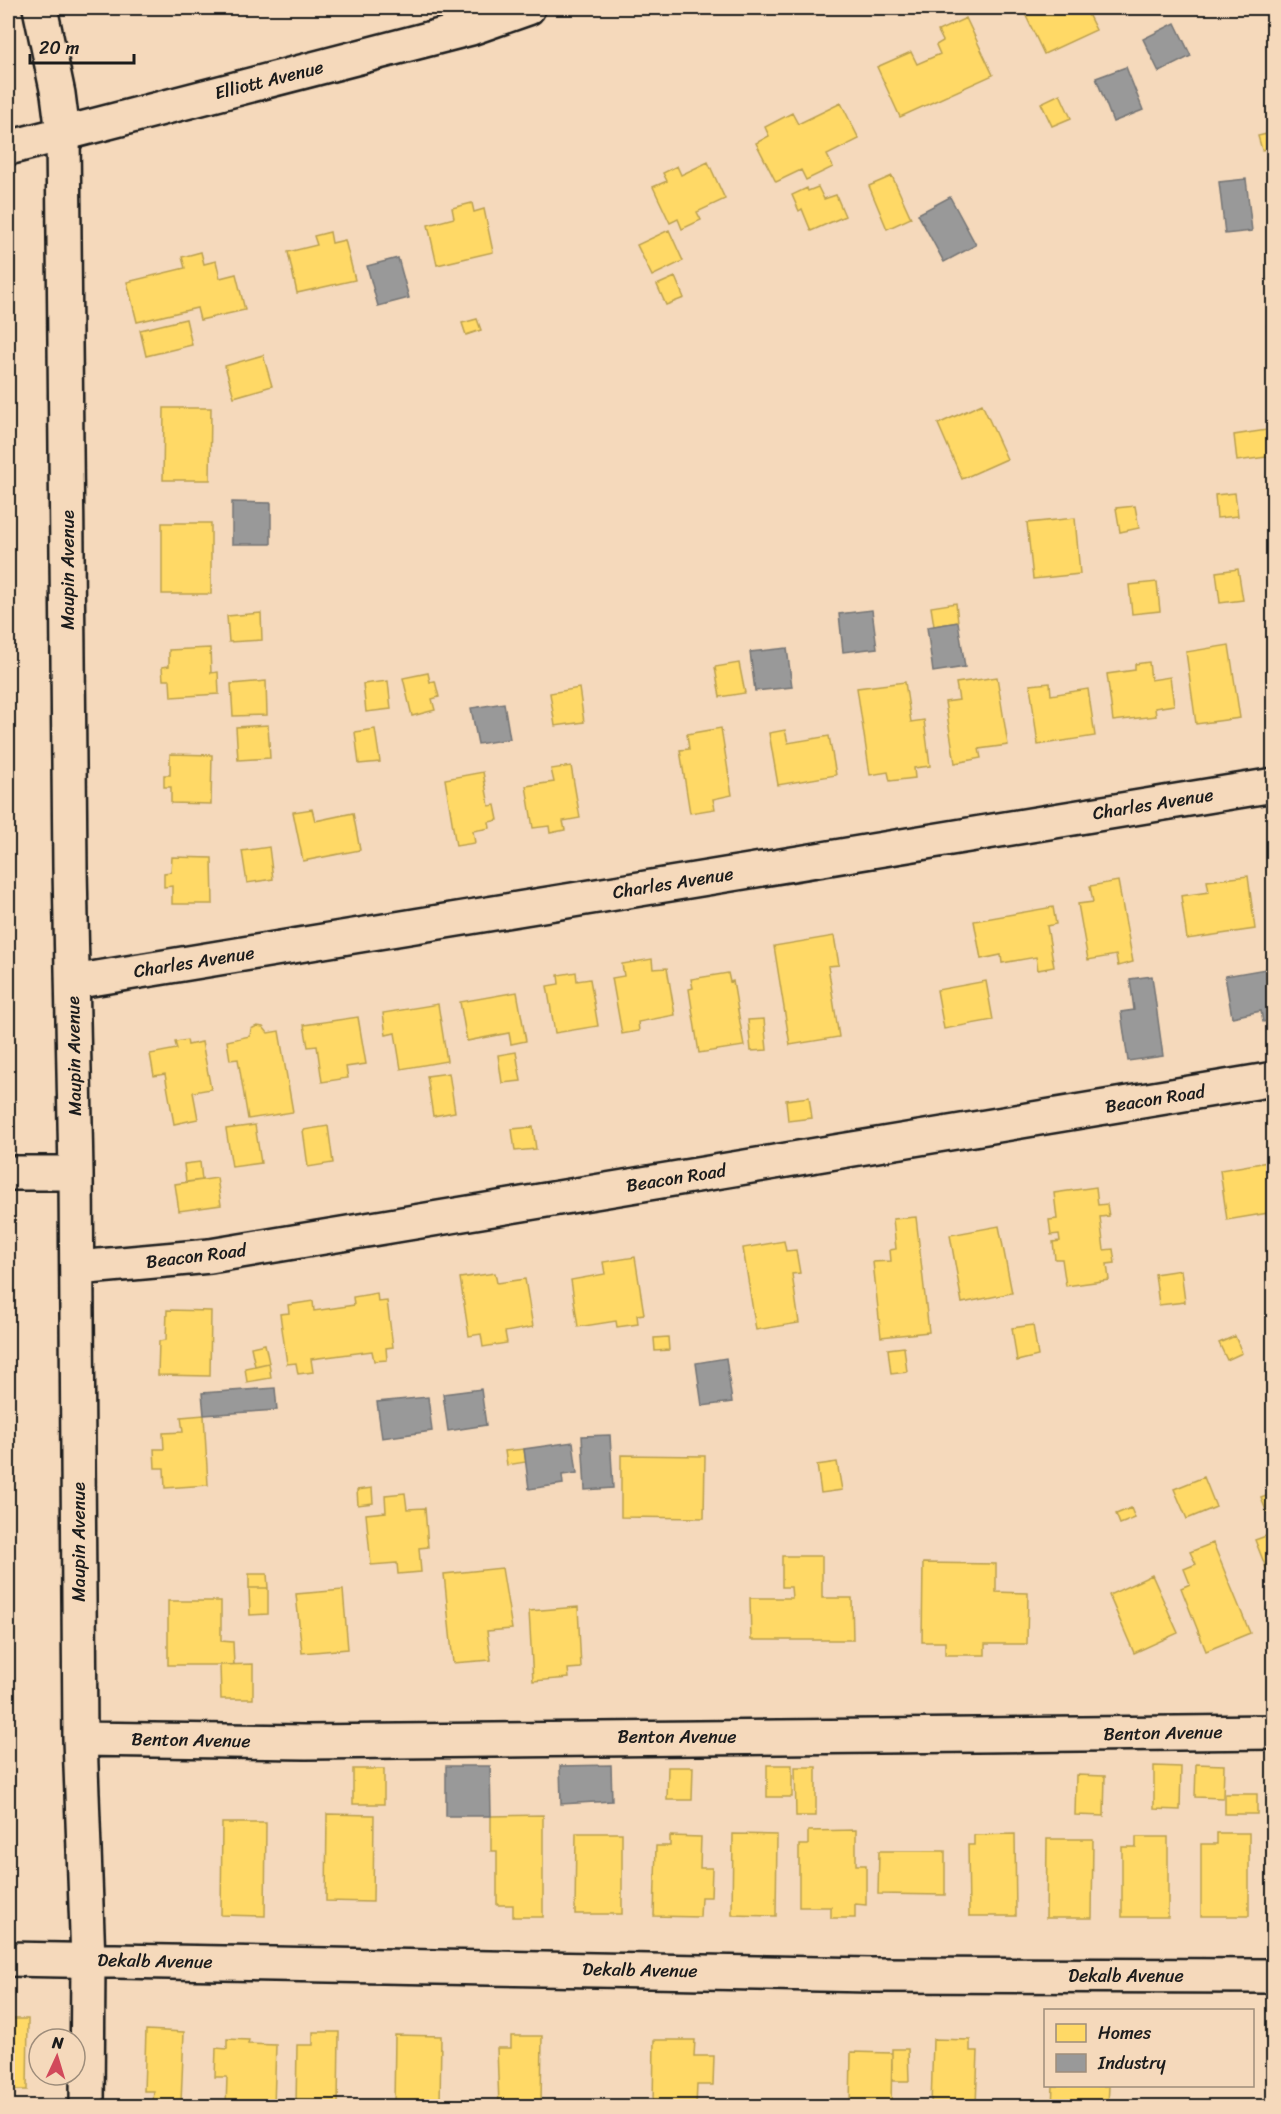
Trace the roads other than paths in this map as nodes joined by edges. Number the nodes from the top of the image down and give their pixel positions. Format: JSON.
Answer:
{"nodes":[{"id":1,"x":40,"y":8,"type":"edge"},
{"id":2,"x":528,"y":8,"type":"edge"},
{"id":3,"x":63,"y":133,"type":"junction"},
{"id":4,"x":8,"y":148,"type":"edge"},
{"id":5,"x":1274,"y":785,"type":"edge"},
{"id":6,"x":73,"y":982,"type":"junction"},
{"id":7,"x":1274,"y":1079,"type":"edge"},
{"id":8,"x":8,"y":1173,"type":"edge"},
{"id":9,"x":76,"y":1173,"type":"junction"},
{"id":10,"x":77,"y":1268,"type":"junction"},
{"id":11,"x":1274,"y":1732,"type":"edge"},
{"id":12,"x":80,"y":1739,"type":"junction"},
{"id":13,"x":8,"y":1959,"type":"edge"},
{"id":14,"x":88,"y":1960,"type":"junction"},
{"id":15,"x":1274,"y":1976,"type":"edge"},
{"id":16,"x":87,"y":2106,"type":"edge"}],
"edges":[{"from":1,"to":3,"type":"street","name":"Maupin Avenue"},
{"from":2,"to":3,"type":"street","name":"Elliott Avenue"},
{"from":3,"to":4,"type":"street","name":"Elliott Avenue"},
{"from":3,"to":6,"type":"street","name":"Maupin Avenue"},
{"from":5,"to":6,"type":"street","name":"Charles Avenue"},
{"from":6,"to":9,"type":"street","name":"Maupin Avenue"},
{"from":7,"to":10,"type":"street","name":"Beacon Road"},
{"from":8,"to":9,"type":"street"},
{"from":9,"to":10,"type":"street","name":"Maupin Avenue"},
{"from":10,"to":12,"type":"street","name":"Maupin Avenue"},
{"from":11,"to":12,"type":"street","name":"Benton Avenue"},
{"from":12,"to":14,"type":"street","name":"Maupin Avenue"},
{"from":13,"to":14,"type":"street","name":"Dekalb Avenue"},
{"from":14,"to":15,"type":"street","name":"Dekalb Avenue"},
{"from":14,"to":16,"type":"street","name":"Maupin Avenue"}]}
